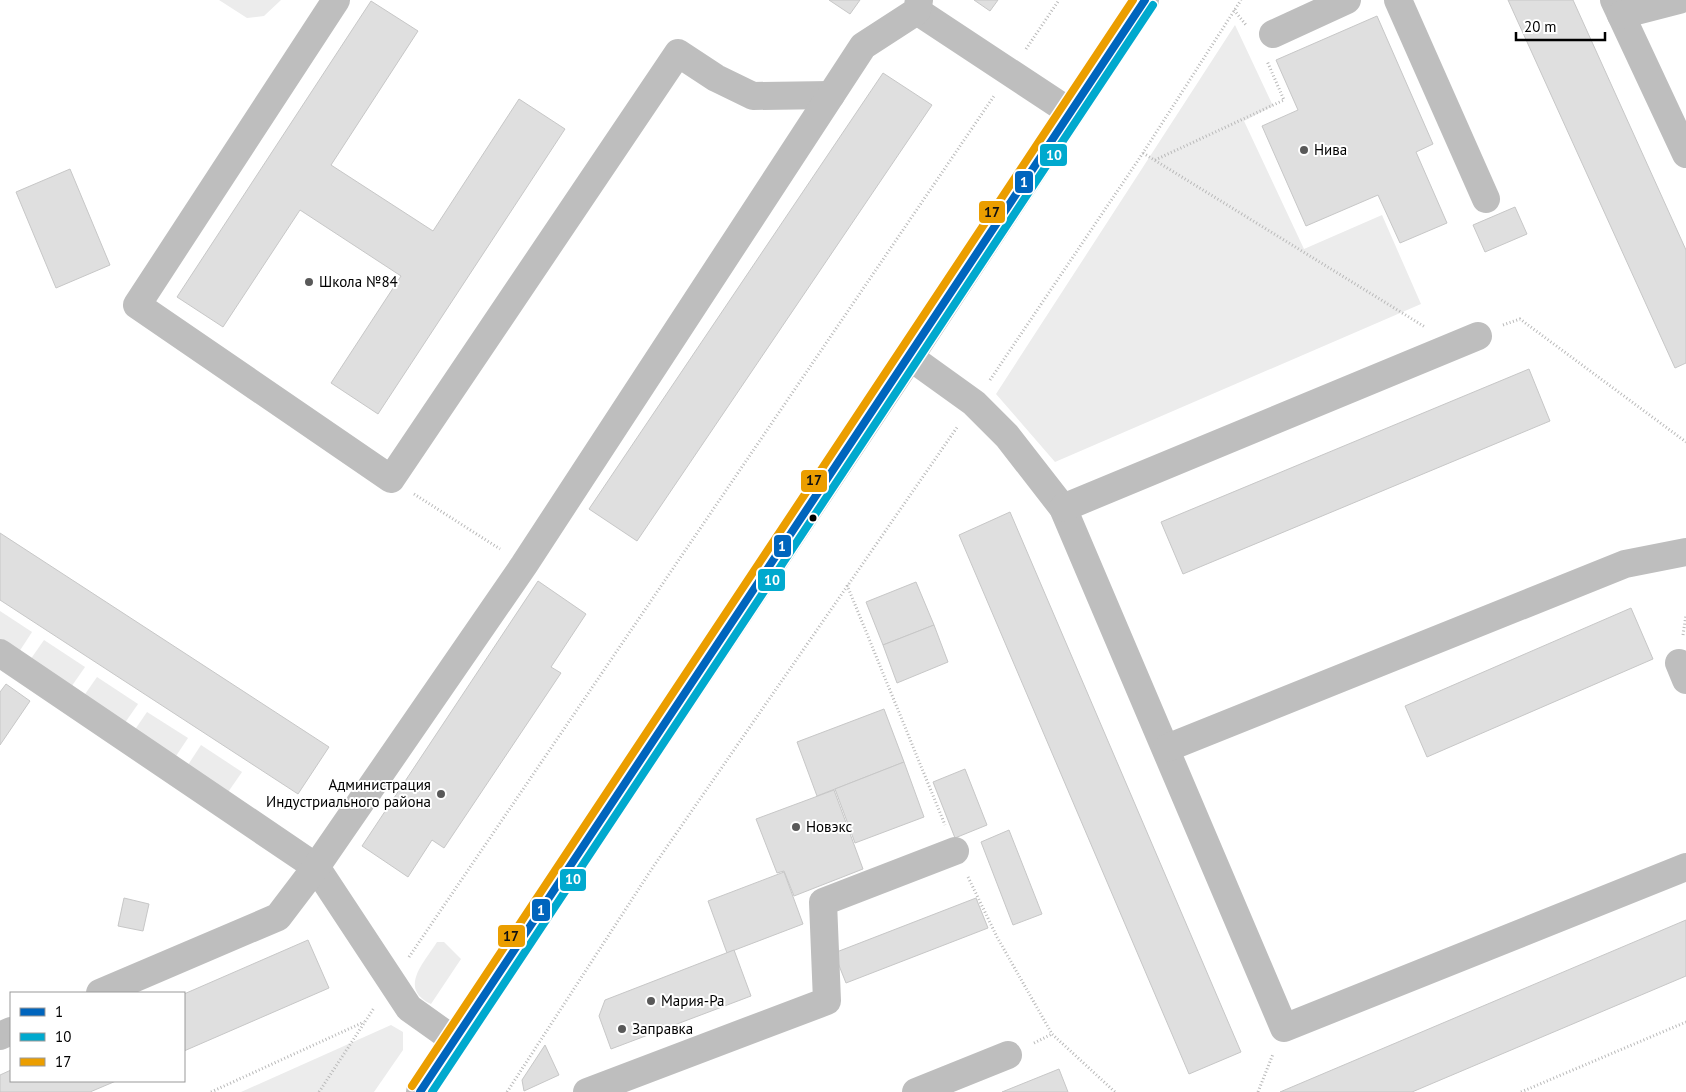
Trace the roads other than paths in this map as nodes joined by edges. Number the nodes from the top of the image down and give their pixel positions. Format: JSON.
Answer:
{"nodes":[{"id":1,"x":336,"y":0,"type":"edge"},
{"id":2,"x":1144,"y":0,"type":"edge"},
{"id":3,"x":1347,"y":0,"type":"edge"},
{"id":4,"x":1398,"y":0,"type":"edge"},
{"id":5,"x":1679,"y":0,"type":"edge"},
{"id":6,"x":918,"y":6,"type":"edge"},
{"id":7,"x":1618,"y":7,"type":"edge"},
{"id":8,"x":1263,"y":41,"type":"road end"},
{"id":9,"x":831,"y":95,"type":"junction"},
{"id":10,"x":1070,"y":112,"type":"junction"},
{"id":11,"x":1686,"y":154,"type":"edge"},
{"id":12,"x":1486,"y":199,"type":"dead end"},
{"id":13,"x":1467,"y":341,"type":"road end"},
{"id":14,"x":910,"y":357,"type":"junction"},
{"id":15,"x":1063,"y":508,"type":"junction"},
{"id":16,"x":1686,"y":552,"type":"edge"},
{"id":17,"x":0,"y":653,"type":"edge"},
{"id":18,"x":1167,"y":748,"type":"junction"},
{"id":19,"x":955,"y":851,"type":"dead end"},
{"id":20,"x":316,"y":867,"type":"junction"},
{"id":21,"x":1686,"y":867,"type":"edge"},
{"id":22,"x":102,"y":992,"type":"edge"},
{"id":23,"x":454,"y":1040,"type":"junction"},
{"id":24,"x":1008,"y":1054,"type":"dead end"},
{"id":25,"x":429,"y":1088,"type":"edge"},
{"id":26,"x":587,"y":1092,"type":"edge"},
{"id":27,"x":916,"y":1092,"type":"edge"}],
"edges":[{"from":1,"to":9,"type":"street"},
{"from":2,"to":10,"type":"street"},
{"from":3,"to":8,"type":"street"},
{"from":4,"to":12,"type":"street"},
{"from":5,"to":7,"type":"street"},
{"from":6,"to":9,"type":"street"},
{"from":6,"to":10,"type":"street"},
{"from":7,"to":11,"type":"street"},
{"from":9,"to":20,"type":"street"},
{"from":10,"to":14,"type":"street"},
{"from":13,"to":15,"type":"street"},
{"from":14,"to":15,"type":"street"},
{"from":14,"to":23,"type":"street"},
{"from":15,"to":18,"type":"street"},
{"from":16,"to":18,"type":"street"},
{"from":17,"to":20,"type":"street"},
{"from":18,"to":21,"type":"street"},
{"from":19,"to":26,"type":"street"},
{"from":20,"to":22,"type":"street"},
{"from":20,"to":23,"type":"street"},
{"from":23,"to":25,"type":"street"},
{"from":24,"to":27,"type":"street"}]}
